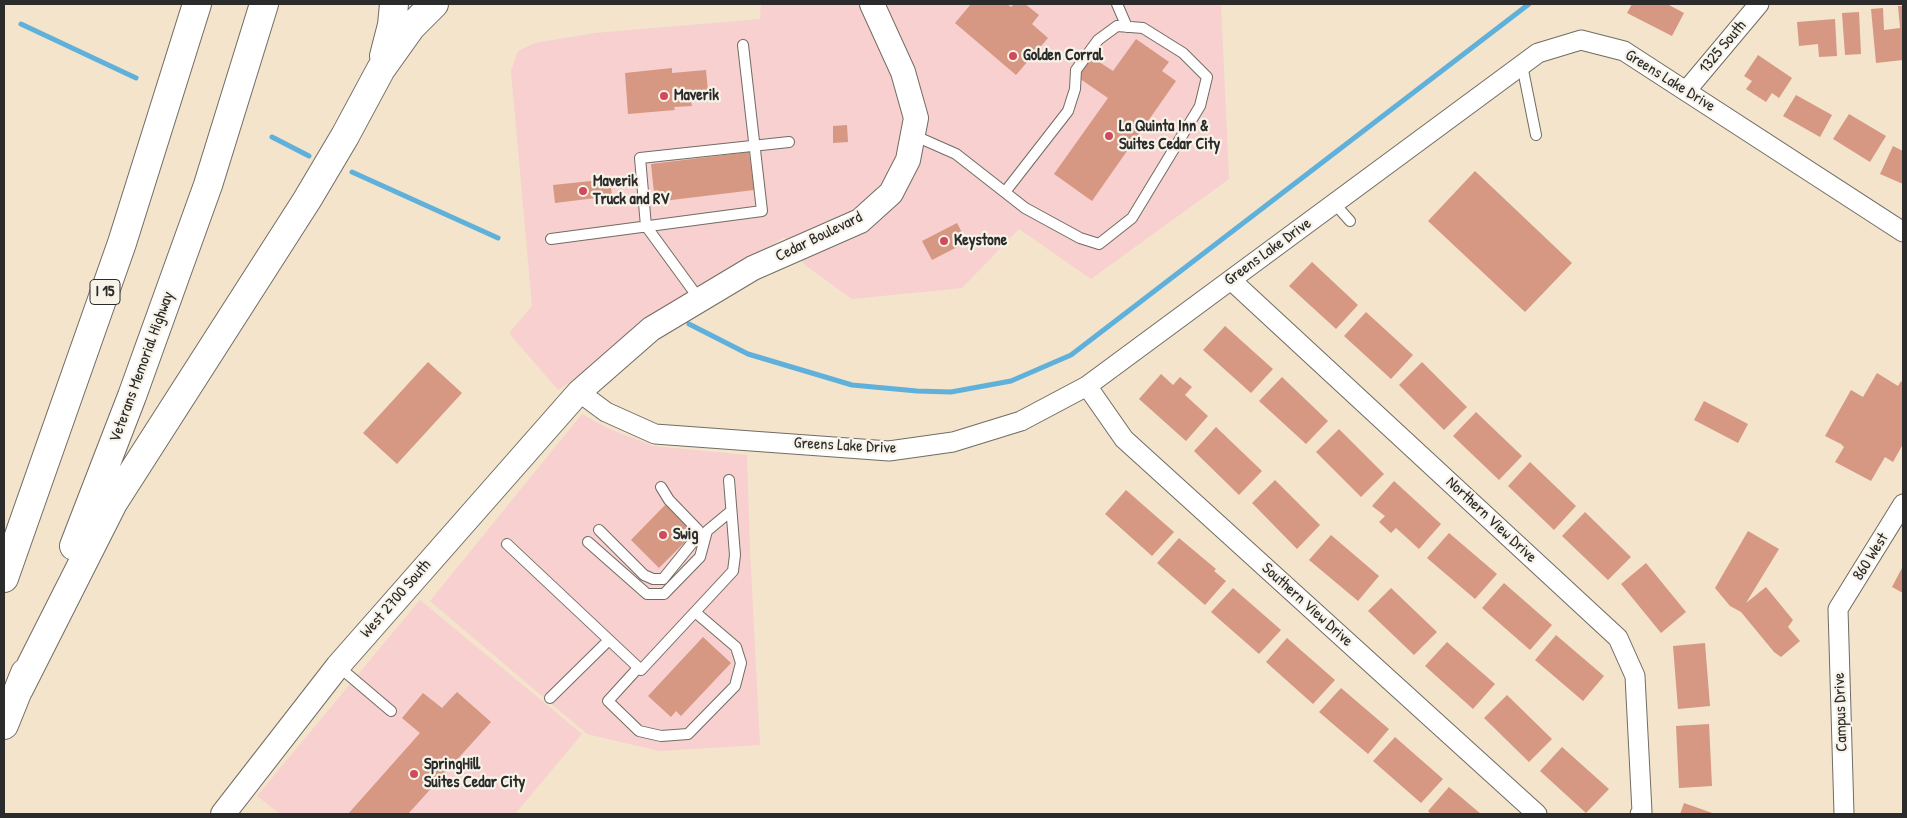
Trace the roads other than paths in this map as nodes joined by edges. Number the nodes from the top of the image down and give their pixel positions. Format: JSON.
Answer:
{"nodes":[{"id":1,"x":197,"y":4,"type":"edge"},
{"id":2,"x":264,"y":4,"type":"edge"},
{"id":3,"x":394,"y":4,"type":"edge"},
{"id":4,"x":434,"y":4,"type":"edge"},
{"id":5,"x":872,"y":4,"type":"edge"},
{"id":6,"x":1117,"y":4,"type":"edge"},
{"id":7,"x":1759,"y":4,"type":"edge"},
{"id":8,"x":1127,"y":27,"type":"junction"},
{"id":9,"x":742,"y":45,"type":"dead end"},
{"id":10,"x":1522,"y":65,"type":"junction"},
{"id":11,"x":381,"y":69,"type":"junction"},
{"id":12,"x":1686,"y":91,"type":"junction"},
{"id":13,"x":913,"y":135,"type":"junction"},
{"id":14,"x":1536,"y":135,"type":"dead end"},
{"id":15,"x":789,"y":142,"type":"dead end"},
{"id":16,"x":754,"y":146,"type":"junction"},
{"id":17,"x":1005,"y":192,"type":"junction"},
{"id":18,"x":1334,"y":203,"type":"junction"},
{"id":19,"x":1350,"y":221,"type":"dead end"},
{"id":20,"x":646,"y":226,"type":"junction"},
{"id":21,"x":1903,"y":232,"type":"edge"},
{"id":22,"x":550,"y":240,"type":"dead end"},
{"id":23,"x":1231,"y":280,"type":"junction"},
{"id":24,"x":700,"y":300,"type":"junction"},
{"id":25,"x":1087,"y":386,"type":"junction"},
{"id":26,"x":579,"y":392,"type":"junction"},
{"id":27,"x":729,"y":480,"type":"dead end"},
{"id":28,"x":661,"y":488,"type":"dead end"},
{"id":29,"x":1903,"y":504,"type":"edge"},
{"id":30,"x":731,"y":511,"type":"junction"},
{"id":31,"x":599,"y":530,"type":"dead end"},
{"id":32,"x":703,"y":530,"type":"junction"},
{"id":33,"x":588,"y":542,"type":"dead end"},
{"id":34,"x":507,"y":544,"type":"dead end"},
{"id":35,"x":4,"y":578,"type":"edge"},
{"id":36,"x":1838,"y":609,"type":"joint"},
{"id":37,"x":695,"y":612,"type":"junction"},
{"id":38,"x":609,"y":640,"type":"junction"},
{"id":39,"x":338,"y":666,"type":"junction"},
{"id":40,"x":638,"y":668,"type":"junction"},
{"id":41,"x":19,"y":689,"type":"junction"},
{"id":42,"x":550,"y":698,"type":"dead end"},
{"id":43,"x":390,"y":711,"type":"dead end"},
{"id":44,"x":4,"y":724,"type":"edge"},
{"id":45,"x":223,"y":814,"type":"edge"},
{"id":46,"x":1537,"y":814,"type":"edge"},
{"id":47,"x":1640,"y":814,"type":"edge"},
{"id":48,"x":1844,"y":814,"type":"edge"}],
"edges":[{"from":1,"to":35,"type":"highway","number":"I 15"},
{"from":2,"to":41,"type":"highway","name":"Veterans Memorial Highway"},
{"from":3,"to":11,"type":"highway"},
{"from":4,"to":11,"type":"highway"},
{"from":5,"to":13,"type":"street","name":"Cedar Boulevard"},
{"from":6,"to":8,"type":"lane"},
{"from":7,"to":12,"type":"street","name":"1325 South"},
{"from":8,"to":17,"type":"lane"},
{"from":8,"to":17,"type":"lane"},
{"from":9,"to":16,"type":"lane"},
{"from":10,"to":12,"type":"street","name":"Greens Lake Drive"},
{"from":10,"to":14,"type":"lane"},
{"from":10,"to":18,"type":"street","name":"Greens Lake Drive"},
{"from":11,"to":41,"type":"highway"},
{"from":12,"to":21,"type":"street","name":"Greens Lake Drive"},
{"from":13,"to":17,"type":"lane"},
{"from":13,"to":24,"type":"street","name":"Cedar Boulevard"},
{"from":15,"to":16,"type":"lane"},
{"from":16,"to":20,"type":"lane"},
{"from":16,"to":20,"type":"lane"},
{"from":18,"to":19,"type":"lane"},
{"from":18,"to":23,"type":"street","name":"Greens Lake Drive"},
{"from":20,"to":22,"type":"lane"},
{"from":20,"to":24,"type":"lane"},
{"from":23,"to":25,"type":"street","name":"Greens Lake Drive"},
{"from":23,"to":47,"type":"street","name":"Northern View Drive"},
{"from":24,"to":26,"type":"street","name":"Cedar Boulevard"},
{"from":25,"to":26,"type":"street","name":"Greens Lake Drive"},
{"from":25,"to":46,"type":"street","name":"Southern View Drive"},
{"from":26,"to":39,"type":"street","name":"West 2700 South"},
{"from":27,"to":30,"type":"lane"},
{"from":28,"to":32,"type":"lane"},
{"from":29,"to":36,"type":"street","name":"860 West"},
{"from":30,"to":32,"type":"lane"},
{"from":30,"to":37,"type":"lane"},
{"from":31,"to":32,"type":"lane"},
{"from":32,"to":33,"type":"lane"},
{"from":34,"to":38,"type":"lane"},
{"from":36,"to":48,"type":"street","name":"Campus Drive"},
{"from":37,"to":40,"type":"lane"},
{"from":37,"to":40,"type":"lane"},
{"from":38,"to":40,"type":"lane"},
{"from":38,"to":42,"type":"lane"},
{"from":39,"to":43,"type":"lane"},
{"from":39,"to":45,"type":"street","name":"West 2700 South"},
{"from":41,"to":44,"type":"highway","name":"Veterans Memorial Highway"}]}
